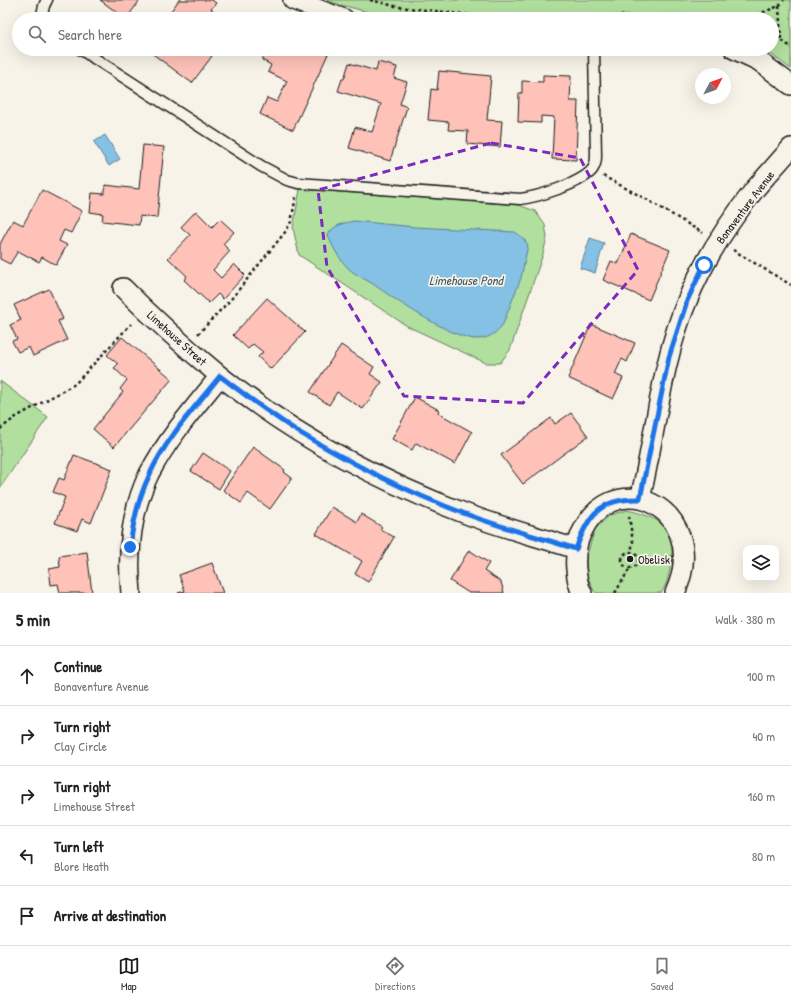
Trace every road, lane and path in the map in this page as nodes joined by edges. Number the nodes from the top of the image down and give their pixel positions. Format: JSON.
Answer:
{"nodes":[{"id":1,"x":46,"y":0,"type":"edge"},
{"id":2,"x":293,"y":0,"type":"edge"},
{"id":3,"x":370,"y":0,"type":"edge"},
{"id":4,"x":784,"y":0,"type":"edge"},
{"id":5,"x":779,"y":6,"type":"junction"},
{"id":6,"x":43,"y":12,"type":"edge"},
{"id":7,"x":325,"y":12,"type":"edge"},
{"id":8,"x":444,"y":12,"type":"edge"},
{"id":9,"x":764,"y":12,"type":"edge"},
{"id":10,"x":781,"y":40,"type":"joint"},
{"id":11,"x":791,"y":47,"type":"edge"},
{"id":12,"x":91,"y":56,"type":"edge"},
{"id":13,"x":594,"y":56,"type":"edge"},
{"id":14,"x":749,"y":56,"type":"edge"},
{"id":15,"x":791,"y":85,"type":"edge"},
{"id":16,"x":791,"y":148,"type":"edge"},
{"id":17,"x":592,"y":170,"type":"junction"},
{"id":18,"x":298,"y":183,"type":"junction"},
{"id":19,"x":718,"y":242,"type":"junction"},
{"id":20,"x":791,"y":285,"type":"edge"},
{"id":21,"x":123,"y":288,"type":"dead end"},
{"id":22,"x":131,"y":324,"type":"dead end"},
{"id":23,"x":198,"y":335,"type":"dead end"},
{"id":24,"x":220,"y":376,"type":"junction"},
{"id":25,"x":0,"y":429,"type":"edge"},
{"id":26,"x":640,"y":499,"type":"junction"},
{"id":27,"x":629,"y":515,"type":"dead end"},
{"id":28,"x":576,"y":549,"type":"junction"},
{"id":29,"x":631,"y":552,"type":"junction"},
{"id":30,"x":630,"y":568,"type":"junction"},
{"id":31,"x":131,"y":593,"type":"edge"},
{"id":32,"x":582,"y":593,"type":"edge"},
{"id":33,"x":615,"y":593,"type":"edge"},
{"id":34,"x":675,"y":593,"type":"edge"}],
"edges":[{"from":1,"to":6,"type":"lane"},
{"from":2,"to":7,"type":"street"},
{"from":3,"to":8,"type":"path"},
{"from":4,"to":5,"type":"path"},
{"from":5,"to":9,"type":"path"},
{"from":5,"to":10,"type":"path"},
{"from":10,"to":11,"type":"path"},
{"from":12,"to":18,"type":"lane"},
{"from":13,"to":17,"type":"lane"},
{"from":14,"to":15,"type":"street"},
{"from":16,"to":19,"type":"street","name":"Bonaventure Avenue"},
{"from":17,"to":18,"type":"lane"},
{"from":17,"to":19,"type":"path"},
{"from":18,"to":23,"type":"path"},
{"from":19,"to":20,"type":"path"},
{"from":19,"to":26,"type":"street","name":"Bonaventure Avenue"},
{"from":21,"to":24,"type":"street","name":"Limehouse Street"},
{"from":22,"to":25,"type":"path"},
{"from":24,"to":28,"type":"street","name":"Limehouse Street"},
{"from":24,"to":31,"type":"street"},
{"from":26,"to":28,"type":"street"},
{"from":26,"to":34,"type":"street"},
{"from":27,"to":29,"type":"path"},
{"from":28,"to":32,"type":"street"},
{"from":29,"to":30,"type":"path"},
{"from":29,"to":30,"type":"path"},
{"from":30,"to":33,"type":"path"}]}
